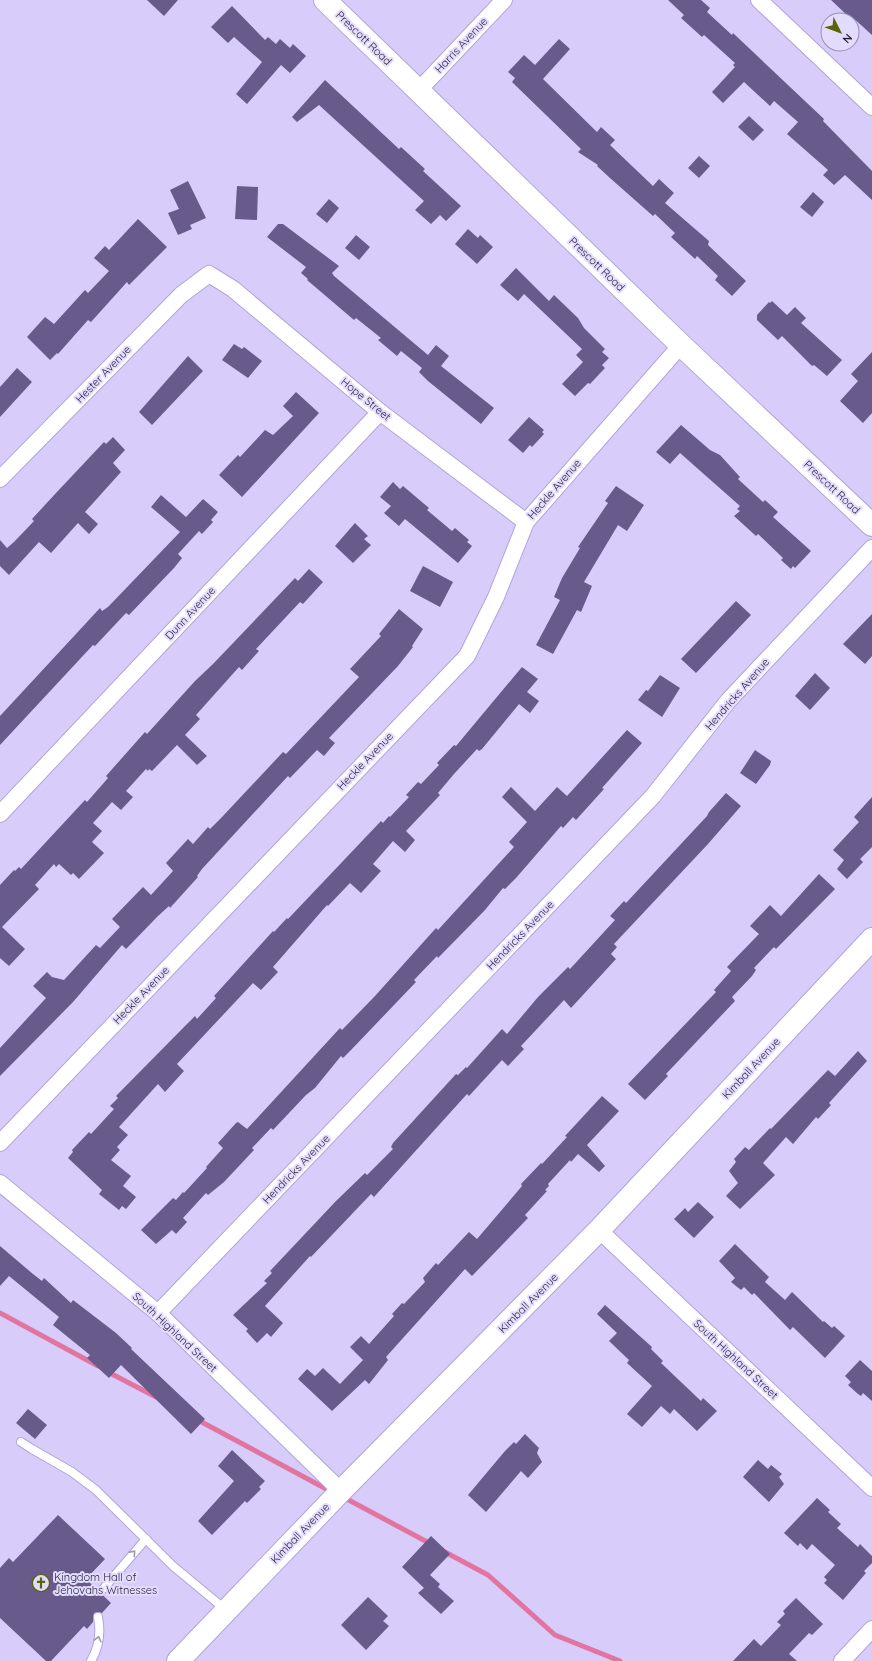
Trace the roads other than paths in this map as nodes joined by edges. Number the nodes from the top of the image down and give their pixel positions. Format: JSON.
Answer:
{"nodes":[{"id":1,"x":325,"y":0,"type":"edge"},
{"id":2,"x":504,"y":0,"type":"edge"},
{"id":3,"x":759,"y":0,"type":"edge"},
{"id":4,"x":418,"y":91,"type":"junction"},
{"id":5,"x":872,"y":107,"type":"edge"},
{"id":6,"x":209,"y":274,"type":"joint"},
{"id":7,"x":682,"y":345,"type":"junction"},
{"id":8,"x":380,"y":412,"type":"junction"},
{"id":9,"x":0,"y":479,"type":"edge"},
{"id":10,"x":526,"y":522,"type":"junction"},
{"id":11,"x":872,"y":525,"type":"edge"},
{"id":12,"x":872,"y":548,"type":"edge"},
{"id":13,"x":0,"y":814,"type":"edge"},
{"id":14,"x":870,"y":946,"type":"edge"},
{"id":15,"x":0,"y":1143,"type":"edge"},
{"id":16,"x":0,"y":1183,"type":"edge"},
{"id":17,"x":599,"y":1230,"type":"junction"},
{"id":18,"x":158,"y":1313,"type":"junction"},
{"id":19,"x":21,"y":1442,"type":"dead end"},
{"id":20,"x":872,"y":1488,"type":"edge"},
{"id":21,"x":341,"y":1491,"type":"junction"},
{"id":22,"x":146,"y":1539,"type":"junction"},
{"id":23,"x":103,"y":1589,"type":"dead end"},
{"id":24,"x":226,"y":1611,"type":"junction"},
{"id":25,"x":98,"y":1617,"type":"dead end"},
{"id":26,"x":872,"y":1629,"type":"edge"},
{"id":27,"x":91,"y":1661,"type":"edge"},
{"id":28,"x":178,"y":1661,"type":"edge"},
{"id":29,"x":842,"y":1661,"type":"edge"}],
"edges":[{"from":1,"to":4,"type":"main road","name":"Prescott Road"},
{"from":2,"to":4,"type":"street","name":"Harris Avenue"},
{"from":3,"to":5,"type":"street"},
{"from":4,"to":7,"type":"main road","name":"Prescott Road"},
{"from":6,"to":8,"type":"street","name":"Hope Street"},
{"from":6,"to":9,"type":"street","name":"Hester Avenue"},
{"from":7,"to":10,"type":"street","name":"Heckle Avenue"},
{"from":7,"to":11,"type":"main road","name":"Prescott Road"},
{"from":8,"to":10,"type":"street","name":"Hope Street"},
{"from":8,"to":13,"type":"street","name":"Dunn Avenue"},
{"from":10,"to":15,"type":"street","name":"Heckle Avenue"},
{"from":12,"to":18,"type":"street","name":"Hendricks Avenue"},
{"from":14,"to":17,"type":"main road","name":"Kimball Avenue"},
{"from":16,"to":18,"type":"street","name":"South Highland Street"},
{"from":17,"to":20,"type":"street","name":"South Highland Street"},
{"from":17,"to":21,"type":"main road","name":"Kimball Avenue"},
{"from":18,"to":21,"type":"street","name":"South Highland Street"},
{"from":19,"to":22,"type":"lane"},
{"from":21,"to":24,"type":"main road","name":"Kimball Avenue"},
{"from":23,"to":22,"type":"lane","one_way":true},
{"from":22,"to":24,"type":"lane"},
{"from":24,"to":28,"type":"main road","name":"Kimball Avenue"},
{"from":27,"to":25,"type":"lane","one_way":true},
{"from":26,"to":29,"type":"street"}]}
